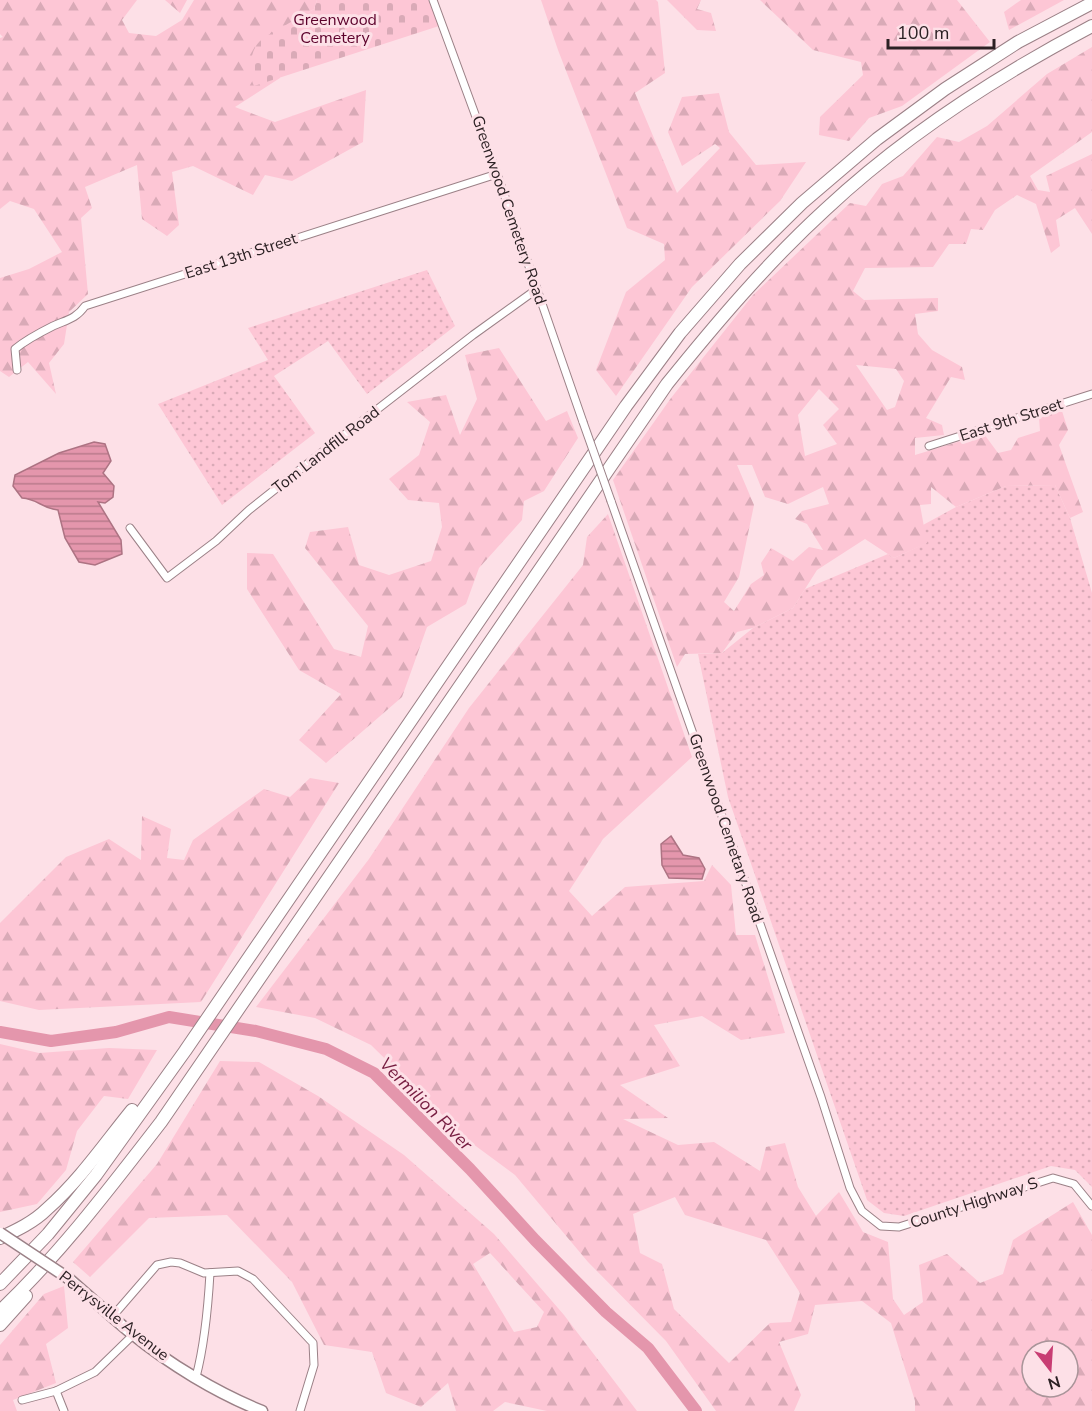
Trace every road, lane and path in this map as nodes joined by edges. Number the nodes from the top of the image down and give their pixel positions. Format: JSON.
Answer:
{"nodes":[{"id":1,"x":433,"y":0,"type":"edge"},
{"id":2,"x":1092,"y":3,"type":"edge"},
{"id":3,"x":1092,"y":26,"type":"edge"},
{"id":4,"x":497,"y":174,"type":"junction"},
{"id":5,"x":537,"y":289,"type":"junction"},
{"id":6,"x":18,"y":370,"type":"dead end"},
{"id":7,"x":1092,"y":394,"type":"edge"},
{"id":8,"x":583,"y":422,"type":"joint"},
{"id":9,"x":929,"y":446,"type":"dead end"},
{"id":10,"x":130,"y":528,"type":"dead end"},
{"id":11,"x":135,"y":1113,"type":"junction"},
{"id":12,"x":161,"y":1122,"type":"junction"},
{"id":13,"x":1092,"y":1206,"type":"edge"},
{"id":14,"x":881,"y":1226,"type":"joint"},
{"id":15,"x":0,"y":1233,"type":"edge"},
{"id":16,"x":0,"y":1238,"type":"edge"},
{"id":17,"x":210,"y":1273,"type":"junction"},
{"id":18,"x":0,"y":1284,"type":"edge"},
{"id":19,"x":0,"y":1311,"type":"edge"},
{"id":20,"x":112,"y":1317,"type":"junction"},
{"id":21,"x":0,"y":1325,"type":"edge"},
{"id":22,"x":132,"y":1335,"type":"junction"},
{"id":23,"x":196,"y":1377,"type":"junction"},
{"id":24,"x":56,"y":1390,"type":"junction"},
{"id":25,"x":22,"y":1400,"type":"dead end"},
{"id":26,"x":64,"y":1411,"type":"edge"},
{"id":27,"x":262,"y":1411,"type":"edge"},
{"id":28,"x":300,"y":1411,"type":"edge"}],
"edges":[{"from":1,"to":4,"type":"street","name":"Greenwood Cemetery Road"},
{"from":2,"to":11,"type":"highway"},
{"from":3,"to":12,"type":"highway"},
{"from":4,"to":5,"type":"street","name":"Greenwood Cemetery Road"},
{"from":4,"to":6,"type":"street","name":"East 13th Street"},
{"from":5,"to":8,"type":"street","name":"Greenwood Cemetery Road"},
{"from":5,"to":10,"type":"street","name":"Tom Landfill Road"},
{"from":7,"to":9,"type":"street","name":"East 9th Street"},
{"from":8,"to":14,"type":"street","name":"Greenwood Cemetary Road","bridge":true},
{"from":11,"to":16,"type":"highway"},
{"from":11,"to":18,"type":"highway"},
{"from":12,"to":19,"type":"highway"},
{"from":12,"to":21,"type":"highway"},
{"from":13,"to":14,"type":"street","name":"County Highway S"},
{"from":15,"to":20,"type":"street","name":"Perrysville Avenue","bridge":true},
{"from":17,"to":20,"type":"street"},
{"from":17,"to":23,"type":"street"},
{"from":17,"to":28,"type":"street"},
{"from":20,"to":22,"type":"street","name":"Perrysville Avenue"},
{"from":22,"to":23,"type":"street","name":"Perrysville Avenue"},
{"from":22,"to":24,"type":"street"},
{"from":23,"to":27,"type":"street","name":"Perrysville Avenue"},
{"from":24,"to":25,"type":"street"},
{"from":24,"to":26,"type":"street"}]}
